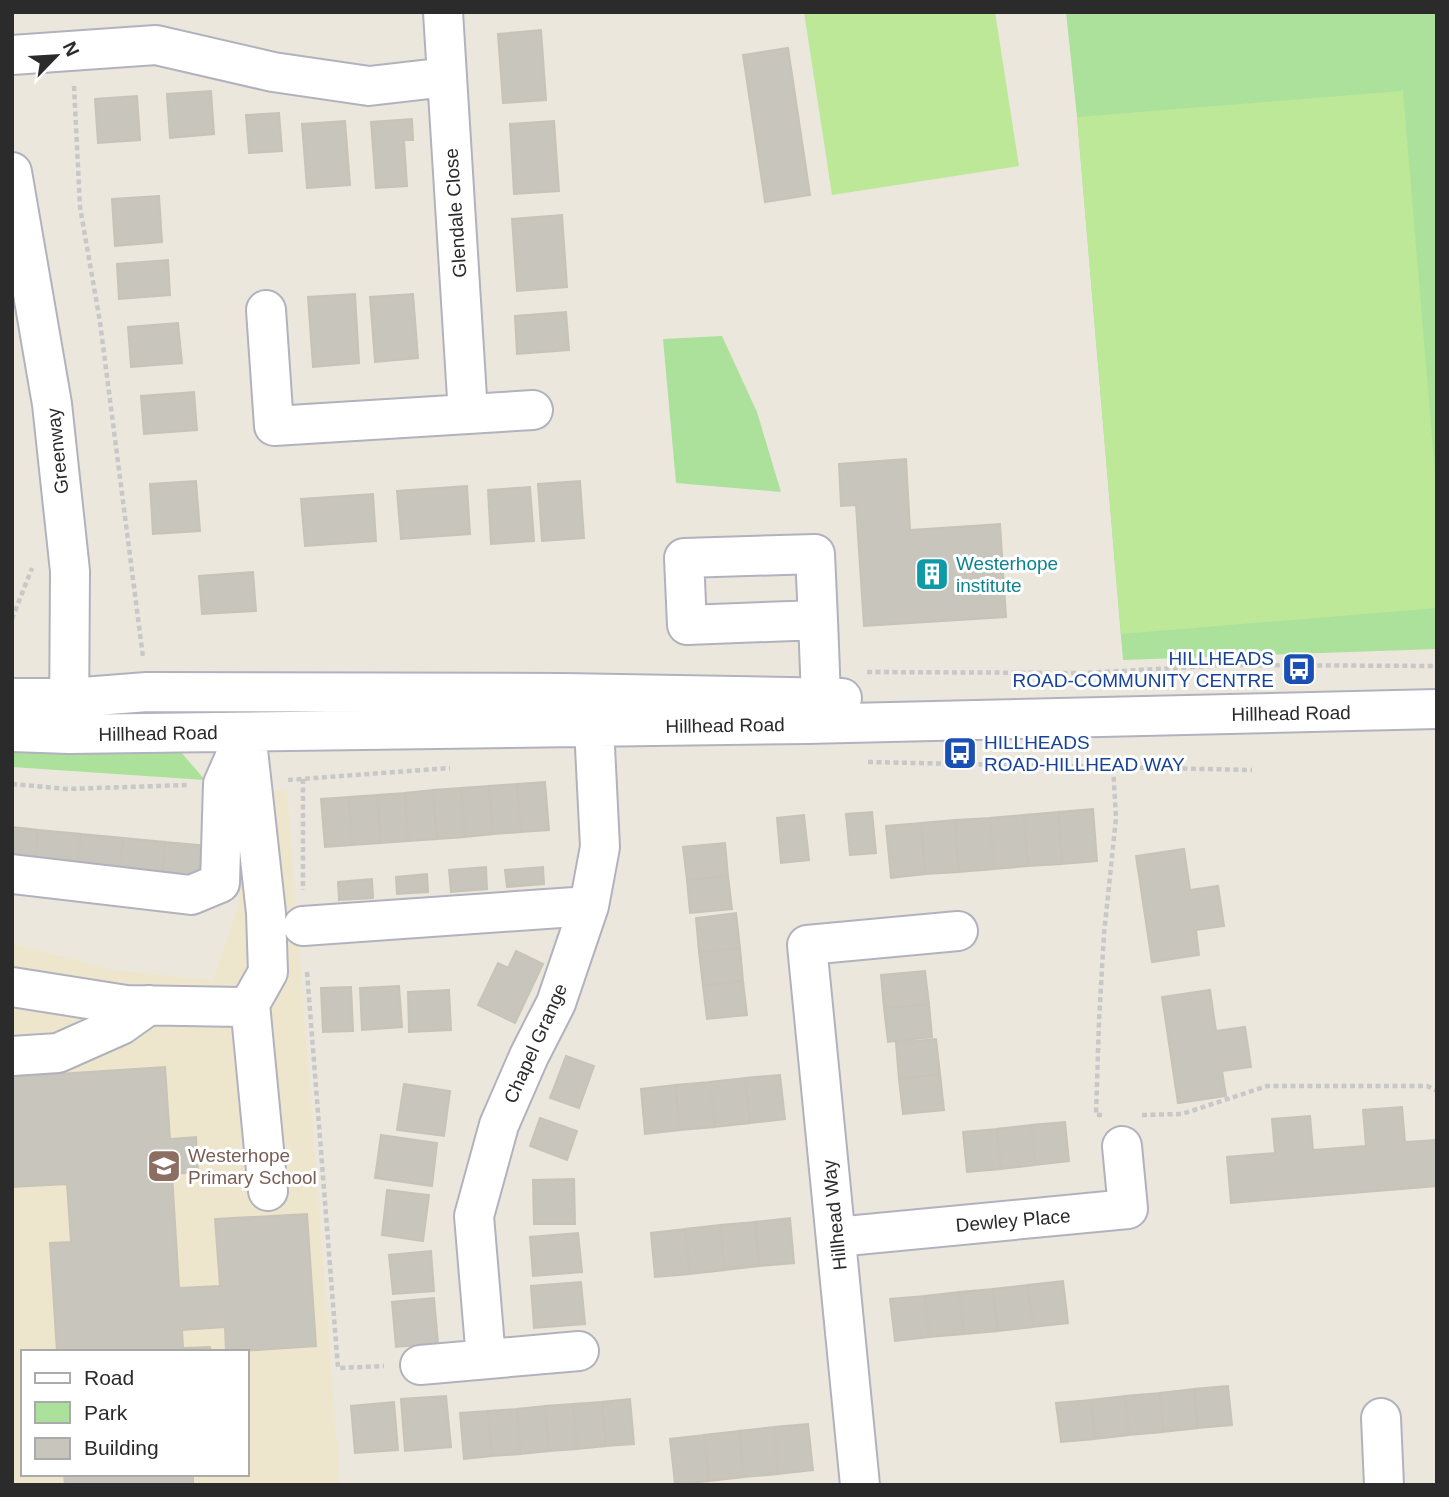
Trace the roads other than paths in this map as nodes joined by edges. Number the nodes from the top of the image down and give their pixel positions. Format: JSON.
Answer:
{"nodes":[{"id":1,"x":443,"y":12,"type":"edge"},
{"id":2,"x":12,"y":55,"type":"edge"},
{"id":3,"x":447,"y":77,"type":"junction"},
{"id":4,"x":12,"y":172,"type":"edge"},
{"id":5,"x":22,"y":283,"type":"edge"},
{"id":6,"x":266,"y":310,"type":"dead end"},
{"id":7,"x":533,"y":410,"type":"dead end"},
{"id":8,"x":468,"y":414,"type":"junction"},
{"id":9,"x":818,"y":620,"type":"dead end"},
{"id":10,"x":563,"y":693,"type":"junction"},
{"id":11,"x":624,"y":694,"type":"junction"},
{"id":12,"x":12,"y":698,"type":"edge"},
{"id":13,"x":821,"y":698,"type":"junction"},
{"id":14,"x":1437,"y":709,"type":"edge"},
{"id":15,"x":1381,"y":711,"type":"junction"},
{"id":16,"x":69,"y":716,"type":"junction"},
{"id":17,"x":594,"y":727,"type":"junction"},
{"id":18,"x":12,"y":732,"type":"edge"},
{"id":19,"x":246,"y":732,"type":"junction"},
{"id":20,"x":12,"y":874,"type":"edge"},
{"id":21,"x":589,"y":906,"type":"junction"},
{"id":22,"x":303,"y":926,"type":"road end"},
{"id":23,"x":958,"y":931,"type":"dead end"},
{"id":24,"x":12,"y":987,"type":"edge"},
{"id":25,"x":250,"y":1004,"type":"junction"},
{"id":26,"x":149,"y":1005,"type":"junction"},
{"id":27,"x":12,"y":1056,"type":"edge"},
{"id":28,"x":1122,"y":1125,"type":"road end"},
{"id":29,"x":268,"y":1191,"type":"dead end"},
{"id":30,"x":836,"y":1237,"type":"junction"},
{"id":31,"x":579,"y":1351,"type":"dead end"},
{"id":32,"x":486,"y":1359,"type":"junction"},
{"id":33,"x":420,"y":1365,"type":"road end"},
{"id":34,"x":1381,"y":1418,"type":"dead end"},
{"id":35,"x":860,"y":1485,"type":"edge"},
{"id":36,"x":1384,"y":1485,"type":"edge"}],
"edges":[{"from":1,"to":3,"type":"street","name":"Glendale Close"},
{"from":2,"to":3,"type":"street"},
{"from":3,"to":8,"type":"street","name":"Glendale Close"},
{"from":4,"to":5,"type":"street","name":"Greenway"},
{"from":5,"to":16,"type":"street","name":"Greenway"},
{"from":6,"to":8,"type":"street"},
{"from":7,"to":8,"type":"street"},
{"from":9,"to":13,"type":"street"},
{"from":10,"to":11,"type":"street"},
{"from":10,"to":16,"type":"street"},
{"from":10,"to":17,"type":"street"},
{"from":11,"to":13,"type":"street"},
{"from":11,"to":17,"type":"street"},
{"from":12,"to":16,"type":"street"},
{"from":13,"to":15,"type":"street"},
{"from":14,"to":15,"type":"street","name":"Hillhead Road"},
{"from":15,"to":17,"type":"street","name":"Hillhead Road"},
{"from":16,"to":18,"type":"street","name":"Hillhead Road"},
{"from":16,"to":19,"type":"street","name":"Hillhead Road"},
{"from":17,"to":19,"type":"street","name":"Hillhead Road"},
{"from":17,"to":21,"type":"street","name":"Chapel Grange"},
{"from":19,"to":20,"type":"street"},
{"from":19,"to":25,"type":"street"},
{"from":21,"to":22,"type":"street"},
{"from":21,"to":32,"type":"street","name":"Chapel Grange"},
{"from":23,"to":30,"type":"street","name":"Hillhead Way"},
{"from":24,"to":26,"type":"street"},
{"from":25,"to":26,"type":"street"},
{"from":25,"to":29,"type":"street"},
{"from":26,"to":27,"type":"street"},
{"from":28,"to":30,"type":"street","name":"Dewley Place"},
{"from":30,"to":35,"type":"street","name":"Hillhead Way"},
{"from":31,"to":32,"type":"street"},
{"from":32,"to":33,"type":"street"},
{"from":34,"to":36,"type":"street"}]}
